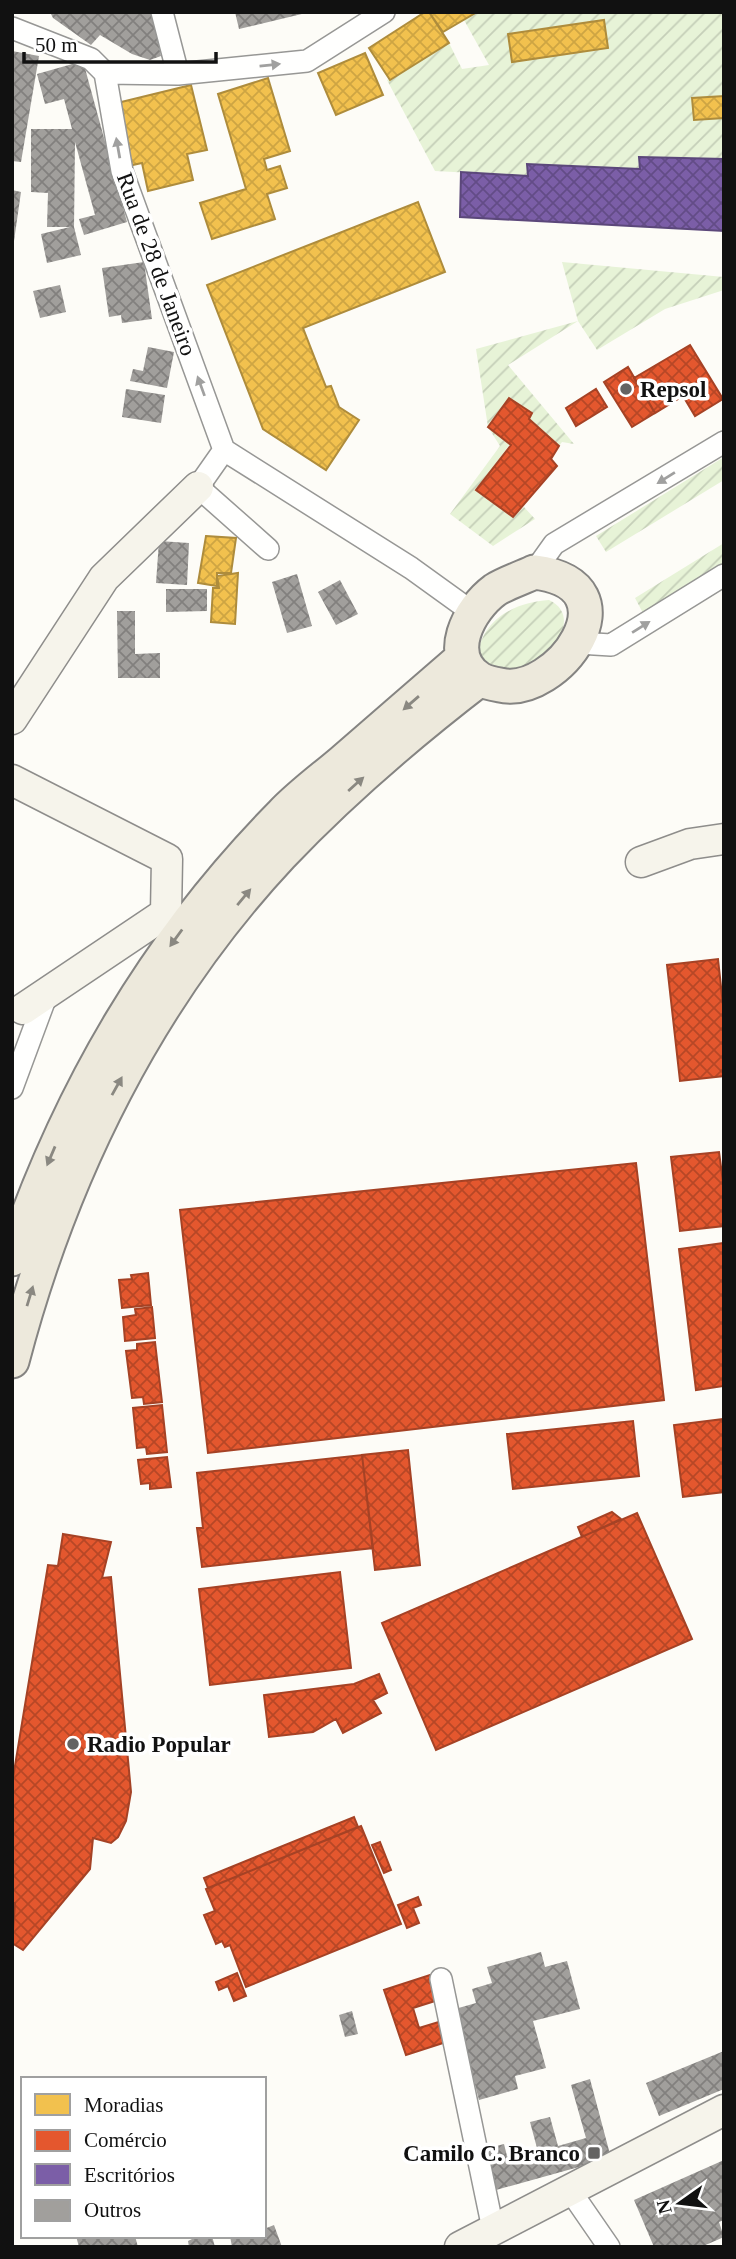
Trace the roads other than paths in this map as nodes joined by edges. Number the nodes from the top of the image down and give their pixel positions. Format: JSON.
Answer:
{"nodes":[{"id":1,"x":162,"y":12,"type":"edge"},
{"id":2,"x":384,"y":12,"type":"edge"},
{"id":3,"x":12,"y":28,"type":"edge"},
{"id":4,"x":105,"y":73,"type":"junction"},
{"id":5,"x":178,"y":74,"type":"junction"},
{"id":6,"x":724,"y":442,"type":"edge"},
{"id":7,"x":224,"y":450,"type":"junction"},
{"id":8,"x":198,"y":487,"type":"junction"},
{"id":9,"x":268,"y":549,"type":"dead end"},
{"id":10,"x":534,"y":572,"type":"junction"},
{"id":11,"x":724,"y":575,"type":"edge"},
{"id":12,"x":472,"y":612,"type":"junction"},
{"id":13,"x":578,"y":643,"type":"junction"},
{"id":14,"x":471,"y":669,"type":"junction"},
{"id":15,"x":12,"y":719,"type":"edge"},
{"id":16,"x":12,"y":780,"type":"edge"},
{"id":17,"x":295,"y":821,"type":"junction"},
{"id":18,"x":724,"y":839,"type":"edge"},
{"id":19,"x":724,"y":859,"type":"edge"},
{"id":20,"x":34,"y":1004,"type":"edge"},
{"id":21,"x":12,"y":1088,"type":"edge"},
{"id":22,"x":12,"y":1259,"type":"edge"},
{"id":23,"x":12,"y":1362,"type":"edge"},
{"id":24,"x":441,"y":1979,"type":"dead end"},
{"id":25,"x":724,"y":2110,"type":"edge"},
{"id":26,"x":569,"y":2189,"type":"junction"},
{"id":27,"x":493,"y":2229,"type":"junction"},
{"id":28,"x":460,"y":2247,"type":"edge"},
{"id":29,"x":610,"y":2247,"type":"edge"}],
"edges":[{"from":1,"to":5,"type":"street"},
{"from":5,"to":2,"type":"street","one_way":true},
{"from":3,"to":4,"type":"street"},
{"from":4,"to":5,"type":"street"},
{"from":7,"to":4,"type":"street","name":"Rua de 28 de Janeiro","one_way":true},
{"from":6,"to":10,"type":"street","one_way":true},
{"from":7,"to":8,"type":"street"},
{"from":7,"to":12,"type":"street"},
{"from":8,"to":9,"type":"street"},
{"from":8,"to":15,"type":"main road"},
{"from":10,"to":12,"type":"main road"},
{"from":10,"to":13,"type":"main road"},
{"from":13,"to":11,"type":"street","one_way":true},
{"from":12,"to":14,"type":"main road"},
{"from":13,"to":14,"type":"main road"},
{"from":14,"to":17,"type":"main road"},
{"from":16,"to":20,"type":"main road"},
{"from":17,"to":22,"type":"main road","one_way":true},
{"from":23,"to":17,"type":"main road","one_way":true},
{"from":18,"to":19,"type":"main road"},
{"from":20,"to":21,"type":"street"},
{"from":24,"to":27,"type":"street"},
{"from":25,"to":26,"type":"main road"},
{"from":26,"to":27,"type":"main road"},
{"from":26,"to":29,"type":"street"},
{"from":27,"to":28,"type":"main road"}]}
